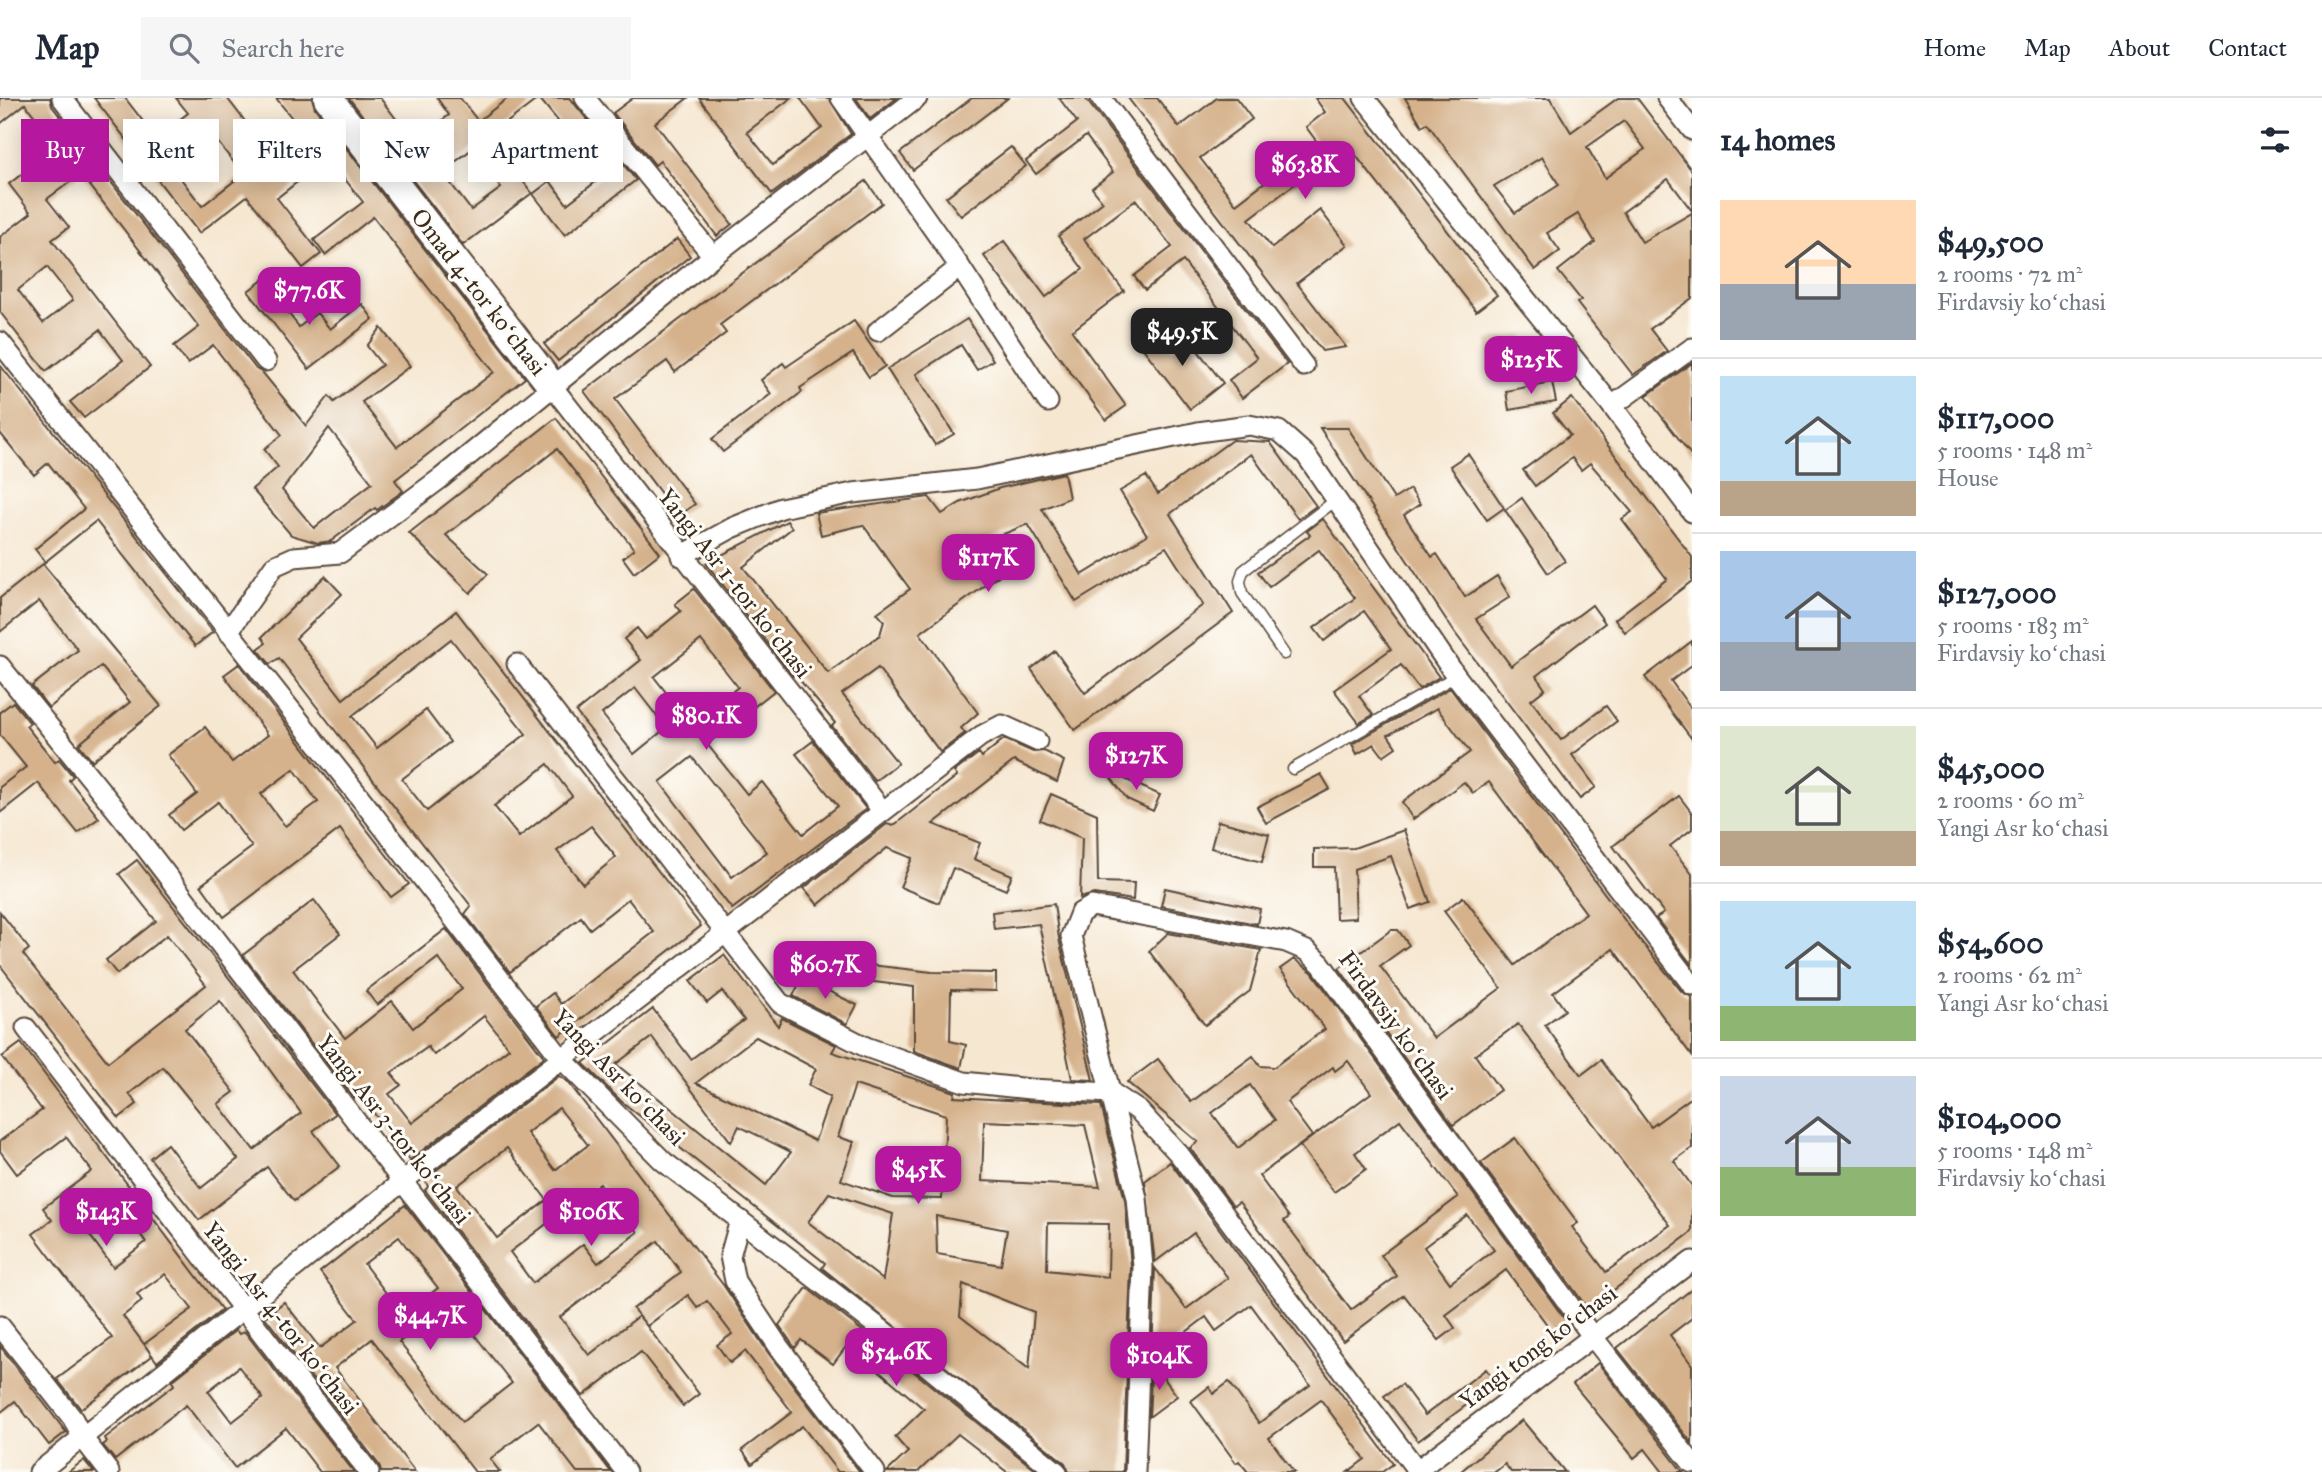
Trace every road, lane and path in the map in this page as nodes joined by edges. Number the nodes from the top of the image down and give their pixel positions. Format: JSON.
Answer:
{"nodes":[{"id":1,"x":62,"y":98,"type":"edge"},
{"id":2,"x":328,"y":98,"type":"edge"},
{"id":3,"x":585,"y":98,"type":"edge"},
{"id":4,"x":841,"y":98,"type":"edge"},
{"id":5,"x":916,"y":98,"type":"edge"},
{"id":6,"x":1101,"y":98,"type":"edge"},
{"id":7,"x":1364,"y":98,"type":"edge"},
{"id":8,"x":1667,"y":98,"type":"edge"},
{"id":9,"x":1692,"y":130,"type":"edge"},
{"id":10,"x":868,"y":134,"type":"junction"},
{"id":11,"x":713,"y":256,"type":"junction"},
{"id":12,"x":960,"y":267,"type":"junction"},
{"id":13,"x":878,"y":331,"type":"dead end"},
{"id":14,"x":0,"y":342,"type":"edge"},
{"id":15,"x":1692,"y":348,"type":"edge"},
{"id":16,"x":266,"y":361,"type":"dead end"},
{"id":17,"x":1304,"y":366,"type":"dead end"},
{"id":18,"x":552,"y":386,"type":"junction"},
{"id":19,"x":1048,"y":402,"type":"dead end"},
{"id":20,"x":1612,"y":406,"type":"junction"},
{"id":21,"x":1336,"y":500,"type":"junction"},
{"id":22,"x":1692,"y":512,"type":"edge"},
{"id":23,"x":681,"y":556,"type":"junction"},
{"id":24,"x":228,"y":632,"type":"junction"},
{"id":25,"x":1284,"y":654,"type":"dead end"},
{"id":26,"x":517,"y":664,"type":"dead end"},
{"id":27,"x":0,"y":666,"type":"edge"},
{"id":28,"x":1456,"y":676,"type":"junction"},
{"id":29,"x":1037,"y":741,"type":"dead end"},
{"id":30,"x":1293,"y":769,"type":"dead end"},
{"id":31,"x":881,"y":810,"type":"junction"},
{"id":32,"x":726,"y":932,"type":"junction"},
{"id":33,"x":1692,"y":985,"type":"edge"},
{"id":34,"x":26,"y":1028,"type":"dead end"},
{"id":35,"x":561,"y":1058,"type":"junction"},
{"id":36,"x":1112,"y":1093,"type":"junction"},
{"id":37,"x":403,"y":1181,"type":"junction"},
{"id":38,"x":740,"y":1220,"type":"junction"},
{"id":39,"x":1692,"y":1261,"type":"edge"},
{"id":40,"x":243,"y":1310,"type":"junction"},
{"id":41,"x":0,"y":1326,"type":"edge"},
{"id":42,"x":1592,"y":1336,"type":"junction"},
{"id":43,"x":82,"y":1437,"type":"junction"},
{"id":44,"x":1692,"y":1463,"type":"edge"},
{"id":45,"x":1416,"y":1471,"type":"edge"},
{"id":46,"x":39,"y":1472,"type":"edge"},
{"id":47,"x":109,"y":1472,"type":"edge"},
{"id":48,"x":369,"y":1472,"type":"edge"},
{"id":49,"x":626,"y":1472,"type":"edge"},
{"id":50,"x":875,"y":1472,"type":"edge"},
{"id":51,"x":1057,"y":1472,"type":"edge"},
{"id":52,"x":1135,"y":1472,"type":"edge"}],
"edges":[{"from":1,"to":16,"type":"street"},
{"from":2,"to":18,"type":"street","name":"Omad 4-tor koʻchasi"},
{"from":3,"to":11,"type":"street"},
{"from":4,"to":10,"type":"street"},
{"from":5,"to":10,"type":"street"},
{"from":6,"to":17,"type":"street"},
{"from":7,"to":20,"type":"street"},
{"from":8,"to":9,"type":"street"},
{"from":10,"to":11,"type":"street"},
{"from":10,"to":12,"type":"street"},
{"from":11,"to":18,"type":"street"},
{"from":12,"to":13,"type":"street"},
{"from":12,"to":19,"type":"street"},
{"from":14,"to":24,"type":"street","name":"Yangi Asr koʻchasi"},
{"from":15,"to":20,"type":"street"},
{"from":18,"to":23,"type":"street","name":"Yangi Asr 1-tor koʻchasi"},
{"from":18,"to":24,"type":"street"},
{"from":20,"to":22,"type":"street"},
{"from":21,"to":23,"type":"street"},
{"from":21,"to":25,"type":"lane"},
{"from":21,"to":28,"type":"street"},
{"from":23,"to":31,"type":"street","name":"Yangi Asr 1-tor koʻchasi"},
{"from":24,"to":35,"type":"street","name":"Yangi Asr koʻchasi"},
{"from":26,"to":32,"type":"street"},
{"from":27,"to":37,"type":"street","name":"Yangi Asr 3-tor koʻchasi"},
{"from":28,"to":30,"type":"lane"},
{"from":28,"to":33,"type":"street"},
{"from":29,"to":31,"type":"street"},
{"from":31,"to":32,"type":"street"},
{"from":32,"to":35,"type":"street"},
{"from":32,"to":36,"type":"street"},
{"from":34,"to":40,"type":"street","name":"Yangi Asr 4-tor koʻchasi"},
{"from":35,"to":37,"type":"street"},
{"from":35,"to":38,"type":"street","name":"Yangi Asr koʻchasi"},
{"from":36,"to":42,"type":"street","name":"Firdavsiy koʻchasi"},
{"from":36,"to":45,"type":"street"},
{"from":36,"to":52,"type":"street","name":"Firdavsiy koʻchasi"},
{"from":37,"to":40,"type":"street"},
{"from":37,"to":49,"type":"street","name":"Yangi Asr 3-tor koʻchasi"},
{"from":38,"to":50,"type":"street"},
{"from":38,"to":51,"type":"street","name":"Yangi Asr koʻchasi"},
{"from":39,"to":42,"type":"street","name":"Yangi tong koʻchasi"},
{"from":40,"to":43,"type":"street"},
{"from":40,"to":48,"type":"street","name":"Yangi Asr 4-tor koʻchasi"},
{"from":41,"to":43,"type":"street"},
{"from":42,"to":44,"type":"street","name":"Firdavsiy koʻchasi"},
{"from":42,"to":45,"type":"street","name":"Yangi tong koʻchasi"},
{"from":43,"to":46,"type":"street"},
{"from":43,"to":47,"type":"street"}]}
